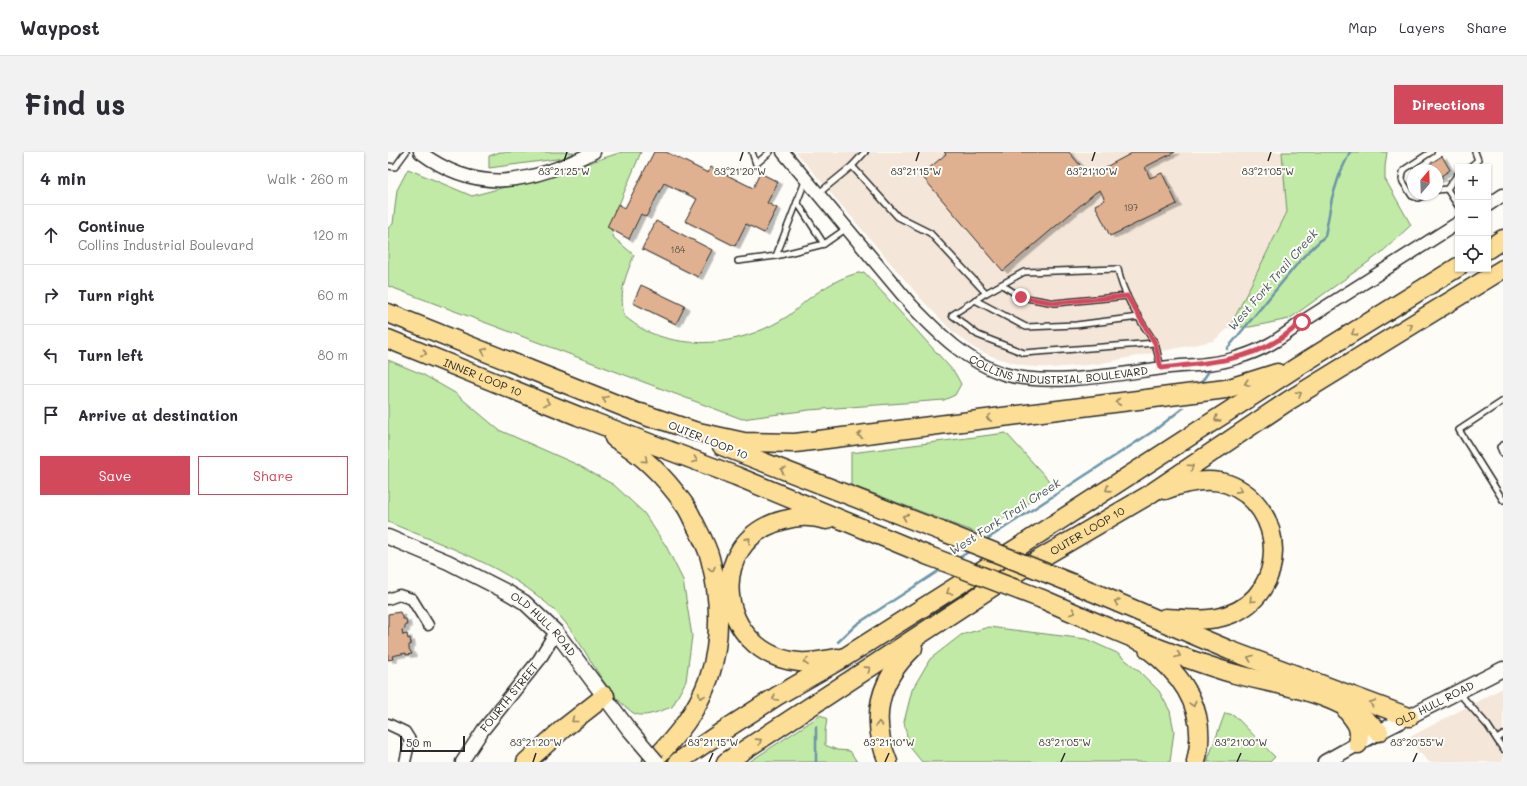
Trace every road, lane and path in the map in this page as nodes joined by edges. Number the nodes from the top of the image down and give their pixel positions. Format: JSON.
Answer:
{"nodes":[{"id":1,"x":406,"y":152,"type":"edge"},
{"id":2,"x":420,"y":152,"type":"edge"},
{"id":3,"x":594,"y":152,"type":"edge"},
{"id":4,"x":752,"y":152,"type":"edge"},
{"id":5,"x":770,"y":152,"type":"edge"},
{"id":6,"x":784,"y":152,"type":"edge"},
{"id":7,"x":865,"y":152,"type":"edge"},
{"id":8,"x":1431,"y":152,"type":"edge"},
{"id":9,"x":1475,"y":152,"type":"edge"},
{"id":10,"x":1414,"y":164,"type":"edge"},
{"id":11,"x":1473,"y":164,"type":"edge"},
{"id":12,"x":388,"y":166,"type":"edge"},
{"id":13,"x":852,"y":166,"type":"junction"},
{"id":14,"x":1407,"y":169,"type":"edge"},
{"id":15,"x":806,"y":178,"type":"junction"},
{"id":16,"x":1455,"y":178,"type":"edge"},
{"id":17,"x":1407,"y":187,"type":"edge"},
{"id":18,"x":1443,"y":189,"type":"edge"},
{"id":19,"x":1447,"y":189,"type":"junction"},
{"id":20,"x":819,"y":193,"type":"junction"},
{"id":21,"x":1503,"y":195,"type":"edge"},
{"id":22,"x":1455,"y":201,"type":"edge"},
{"id":23,"x":797,"y":202,"type":"junction"},
{"id":24,"x":1491,"y":203,"type":"edge"},
{"id":25,"x":1455,"y":226,"type":"edge"},
{"id":26,"x":847,"y":227,"type":"junction"},
{"id":27,"x":1503,"y":239,"type":"edge"},
{"id":28,"x":824,"y":244,"type":"junction"},
{"id":29,"x":1491,"y":247,"type":"edge"},
{"id":30,"x":776,"y":256,"type":"junction"},
{"id":31,"x":738,"y":261,"type":"dead end"},
{"id":32,"x":1503,"y":269,"type":"edge"},
{"id":33,"x":1455,"y":270,"type":"edge"},
{"id":34,"x":1002,"y":284,"type":"junction"},
{"id":35,"x":986,"y":293,"type":"junction"},
{"id":36,"x":1127,"y":296,"type":"junction"},
{"id":37,"x":975,"y":300,"type":"junction"},
{"id":38,"x":388,"y":313,"type":"edge"},
{"id":39,"x":1139,"y":317,"type":"junction"},
{"id":40,"x":388,"y":339,"type":"edge"},
{"id":41,"x":1155,"y":343,"type":"junction"},
{"id":42,"x":1297,"y":367,"type":"junction"},
{"id":43,"x":1161,"y":368,"type":"junction"},
{"id":44,"x":1503,"y":401,"type":"edge"},
{"id":45,"x":641,"y":414,"type":"junction"},
{"id":46,"x":578,"y":416,"type":"junction"},
{"id":47,"x":1503,"y":445,"type":"edge"},
{"id":48,"x":1503,"y":454,"type":"edge"},
{"id":49,"x":1148,"y":496,"type":"junction"},
{"id":50,"x":1503,"y":500,"type":"edge"},
{"id":51,"x":388,"y":537,"type":"edge"},
{"id":52,"x":888,"y":539,"type":"junction"},
{"id":53,"x":388,"y":599,"type":"edge"},
{"id":54,"x":953,"y":614,"type":"junction"},
{"id":55,"x":1153,"y":617,"type":"junction"},
{"id":56,"x":428,"y":625,"type":"dead end"},
{"id":57,"x":1103,"y":625,"type":"junction"},
{"id":58,"x":556,"y":632,"type":"junction"},
{"id":59,"x":845,"y":657,"type":"junction"},
{"id":60,"x":1503,"y":669,"type":"edge"},
{"id":61,"x":1458,"y":692,"type":"junction"},
{"id":62,"x":605,"y":696,"type":"junction"},
{"id":63,"x":1344,"y":707,"type":"junction"},
{"id":64,"x":1409,"y":717,"type":"junction"},
{"id":65,"x":388,"y":724,"type":"edge"},
{"id":66,"x":1379,"y":732,"type":"junction"},
{"id":67,"x":1503,"y":735,"type":"edge"},
{"id":68,"x":1497,"y":739,"type":"junction"},
{"id":69,"x":1358,"y":744,"type":"junction"},
{"id":70,"x":1503,"y":749,"type":"edge"},
{"id":71,"x":406,"y":762,"type":"edge"},
{"id":72,"x":462,"y":762,"type":"edge"},
{"id":73,"x":526,"y":762,"type":"edge"},
{"id":74,"x":652,"y":762,"type":"edge"},
{"id":75,"x":657,"y":762,"type":"edge"},
{"id":76,"x":678,"y":762,"type":"edge"},
{"id":77,"x":726,"y":762,"type":"edge"},
{"id":78,"x":888,"y":762,"type":"edge"},
{"id":79,"x":1196,"y":762,"type":"edge"},
{"id":80,"x":1325,"y":762,"type":"edge"}],
"edges":[{"from":1,"to":12,"type":"lane"},
{"from":2,"to":3,"type":"street"},
{"from":4,"to":5,"type":"lane"},
{"from":6,"to":15,"type":"street","name":"COLLINS INDUSTRIAL BOULEVARD"},
{"from":7,"to":13,"type":"lane"},
{"from":8,"to":10,"type":"lane"},
{"from":9,"to":11,"type":"lane"},
{"from":13,"to":20,"type":"lane"},
{"from":13,"to":35,"type":"lane"},
{"from":14,"to":17,"type":"lane"},
{"from":15,"to":20,"type":"street","name":"COLLINS INDUSTRIAL BOULEVARD"},
{"from":15,"to":23,"type":"lane"},
{"from":16,"to":19,"type":"lane"},
{"from":18,"to":19,"type":"lane"},
{"from":19,"to":22,"type":"lane"},
{"from":20,"to":26,"type":"street","name":"COLLINS INDUSTRIAL BOULEVARD"},
{"from":21,"to":24,"type":"street"},
{"from":23,"to":28,"type":"lane"},
{"from":23,"to":30,"type":"lane"},
{"from":25,"to":43,"type":"street","name":"COLLINS INDUSTRIAL BOULEVARD"},
{"from":26,"to":28,"type":"lane"},
{"from":26,"to":43,"type":"street","name":"COLLINS INDUSTRIAL BOULEVARD"},
{"from":27,"to":29,"type":"highway"},
{"from":28,"to":30,"type":"lane"},
{"from":30,"to":31,"type":"lane"},
{"from":49,"to":32,"type":"highway","one_way":true},
{"from":33,"to":42,"type":"highway","one_way":true},
{"from":34,"to":35,"type":"lane"},
{"from":34,"to":36,"type":"lane"},
{"from":34,"to":36,"type":"lane"},
{"from":35,"to":37,"type":"lane"},
{"from":36,"to":39,"type":"lane"},
{"from":37,"to":39,"type":"lane"},
{"from":37,"to":41,"type":"lane"},
{"from":45,"to":38,"type":"highway","name":"OUTER LOOP 10","one_way":true},
{"from":39,"to":41,"type":"lane"},
{"from":40,"to":46,"type":"highway","name":"INNER LOOP 10","one_way":true},
{"from":41,"to":43,"type":"lane"},
{"from":42,"to":45,"type":"highway","one_way":true},
{"from":42,"to":59,"type":"highway","one_way":true},
{"from":44,"to":50,"type":"lane"},
{"from":55,"to":45,"type":"highway","name":"OUTER LOOP 10","one_way":true,"bridge":true},
{"from":46,"to":52,"type":"highway","one_way":true},
{"from":46,"to":74,"type":"highway","one_way":true},
{"from":47,"to":48,"type":"lane"},
{"from":49,"to":54,"type":"highway","name":"OUTER LOOP 10"},
{"from":49,"to":55,"type":"highway","one_way":true},
{"from":51,"to":58,"type":"main road","name":"OLD HULL ROAD"},
{"from":52,"to":57,"type":"highway","one_way":true,"bridge":true},
{"from":59,"to":52,"type":"highway","one_way":true},
{"from":53,"to":56,"type":"street"},
{"from":77,"to":54,"type":"highway","name":"OUTER LOOP 10","one_way":true},
{"from":78,"to":54,"type":"highway","one_way":true},
{"from":64,"to":55,"type":"highway","name":"OUTER LOOP 10","one_way":true},
{"from":57,"to":63,"type":"highway","one_way":true},
{"from":57,"to":79,"type":"highway","one_way":true},
{"from":58,"to":62,"type":"main road","name":"OLD HULL ROAD"},
{"from":58,"to":72,"type":"street","name":"FOURTH STREET"},
{"from":59,"to":76,"type":"highway","one_way":true},
{"from":60,"to":61,"type":"main road","name":"OLD HULL ROAD"},
{"from":61,"to":64,"type":"main road","name":"OLD HULL ROAD"},
{"from":61,"to":68,"type":"lane"},
{"from":62,"to":73,"type":"highway","one_way":true},
{"from":62,"to":75,"type":"main road","name":"OLD HULL ROAD","bridge":true},
{"from":63,"to":66,"type":"highway"},
{"from":63,"to":69,"type":"highway"},
{"from":64,"to":66,"type":"main road","name":"OLD HULL ROAD"},
{"from":65,"to":71,"type":"street"},
{"from":66,"to":69,"type":"main road","name":"OLD HULL ROAD"},
{"from":67,"to":68,"type":"lane"},
{"from":68,"to":70,"type":"lane"},
{"from":69,"to":80,"type":"main road","name":"OLD HULL ROAD"}]}
